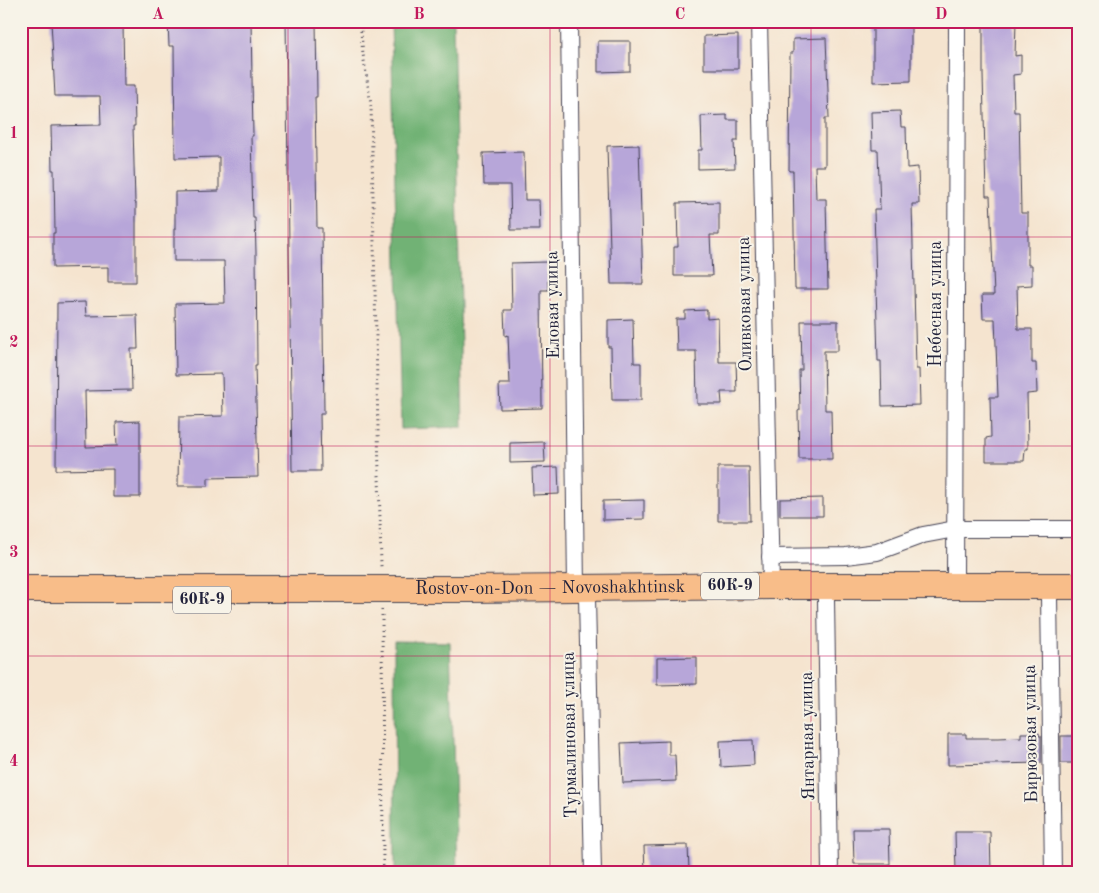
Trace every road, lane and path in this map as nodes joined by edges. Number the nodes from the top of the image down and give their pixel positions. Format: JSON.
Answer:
{"nodes":[{"id":1,"x":360,"y":21,"type":"edge"},
{"id":2,"x":569,"y":21,"type":"edge"},
{"id":3,"x":759,"y":21,"type":"edge"},
{"id":4,"x":957,"y":21,"type":"edge"},
{"id":5,"x":955,"y":529,"type":"junction"},
{"id":6,"x":1078,"y":529,"type":"edge"},
{"id":7,"x":770,"y":556,"type":"junction"},
{"id":8,"x":770,"y":586,"type":"junction"},
{"id":9,"x":955,"y":586,"type":"junction"},
{"id":10,"x":1078,"y":586,"type":"edge"},
{"id":11,"x":21,"y":589,"type":"edge"},
{"id":12,"x":581,"y":593,"type":"junction"},
{"id":13,"x":382,"y":594,"type":"junction"},
{"id":14,"x":1049,"y":596,"type":"junction"},
{"id":15,"x":1078,"y":597,"type":"edge"},
{"id":16,"x":21,"y":599,"type":"edge"},
{"id":17,"x":826,"y":599,"type":"junction"},
{"id":18,"x":383,"y":872,"type":"edge"},
{"id":19,"x":593,"y":872,"type":"edge"},
{"id":20,"x":830,"y":872,"type":"edge"},
{"id":21,"x":1053,"y":872,"type":"edge"}],
"edges":[{"from":1,"to":13,"type":"path"},
{"from":2,"to":12,"type":"street","name":"Еловая улица"},
{"from":3,"to":7,"type":"street","name":"Оливковая улица"},
{"from":4,"to":5,"type":"street","name":"Небесная улица"},
{"from":5,"to":6,"type":"street"},
{"from":5,"to":7,"type":"street"},
{"from":5,"to":9,"type":"street","name":"Небесная улица"},
{"from":7,"to":8,"type":"street","name":"Оливковая улица"},
{"from":8,"to":9,"type":"main road","name":"Rostov-on-Don — Novoshakhtinsk","number":"60К-9"},
{"from":8,"to":12,"type":"main road","name":"Rostov-on-Don — Novoshakhtinsk","number":"60К-9"},
{"from":9,"to":10,"type":"main road","name":"Rostov-on-Don — Novoshakhtinsk","number":"60К-9"},
{"from":11,"to":13,"type":"main road","name":"Rostov-on-Don — Novoshakhtinsk","number":"60К-9"},
{"from":12,"to":13,"type":"main road","name":"Rostov-on-Don — Novoshakhtinsk","number":"60К-9"},
{"from":12,"to":17,"type":"main road","name":"Rostov-on-Don — Novoshakhtinsk","number":"60К-9"},
{"from":12,"to":19,"type":"street","name":"Турмалиновая улица"},
{"from":13,"to":16,"type":"main road","name":"Rostov-on-Don — Novoshakhtinsk","number":"60К-9"},
{"from":13,"to":18,"type":"path"},
{"from":14,"to":15,"type":"main road","name":"Rostov-on-Don — Novoshakhtinsk","number":"60К-9"},
{"from":14,"to":17,"type":"main road","name":"Rostov-on-Don — Novoshakhtinsk","number":"60К-9"},
{"from":14,"to":21,"type":"street","name":"Бирюзовая улица"},
{"from":17,"to":20,"type":"street","name":"Янтарная улица"}]}
